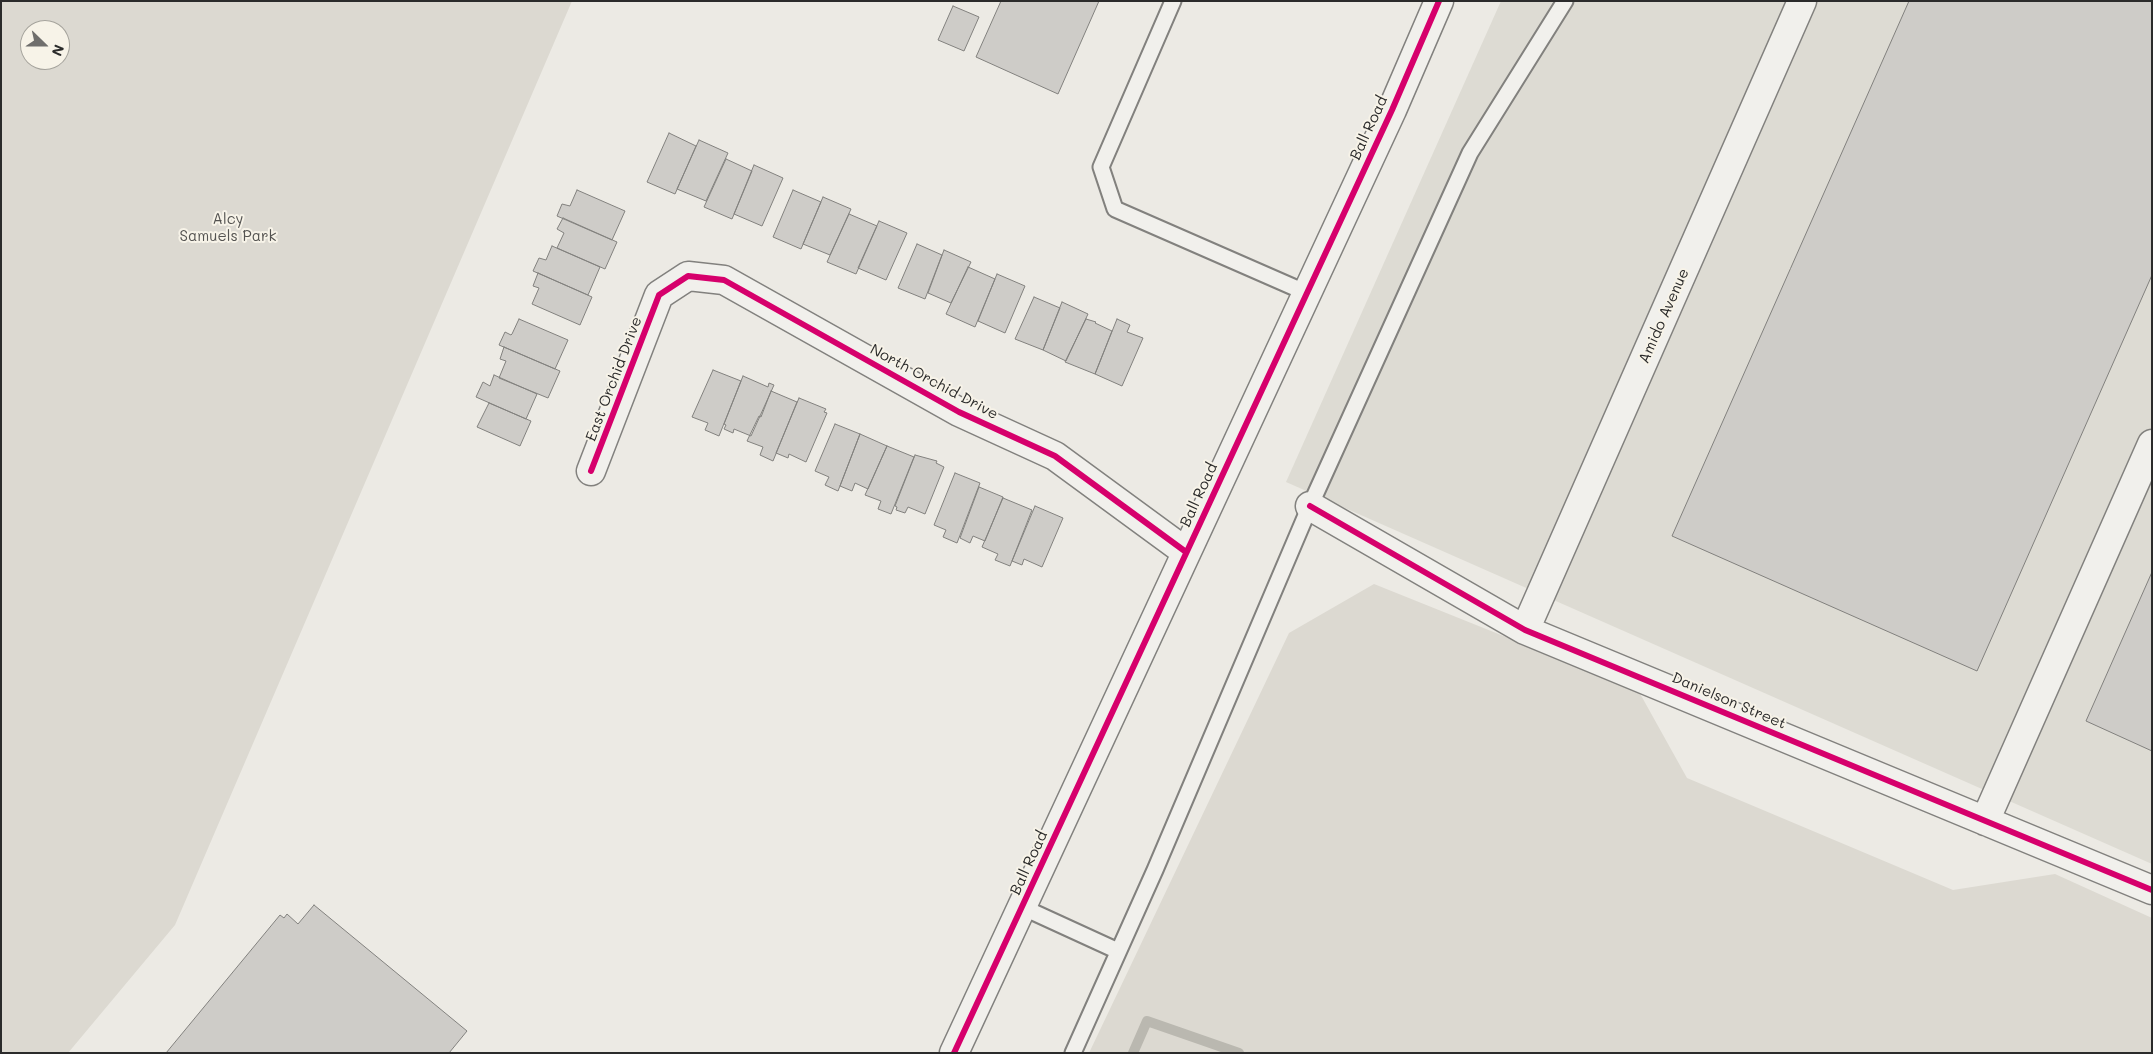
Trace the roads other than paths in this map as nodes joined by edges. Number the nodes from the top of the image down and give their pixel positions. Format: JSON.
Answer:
{"nodes":[{"id":1,"x":1173,"y":1,"type":"edge"},
{"id":2,"x":1439,"y":1,"type":"edge"},
{"id":3,"x":1565,"y":1,"type":"edge"},
{"id":4,"x":1802,"y":1,"type":"edge"},
{"id":5,"x":1307,"y":293,"type":"junction"},
{"id":6,"x":659,"y":295,"type":"joint"},
{"id":7,"x":2152,"y":444,"type":"edge"},
{"id":8,"x":592,"y":471,"type":"dead end"},
{"id":9,"x":1310,"y":506,"type":"junction"},
{"id":10,"x":1186,"y":552,"type":"junction"},
{"id":11,"x":1525,"y":630,"type":"junction"},
{"id":12,"x":1985,"y":821,"type":"junction"},
{"id":13,"x":2152,"y":890,"type":"edge"},
{"id":14,"x":1022,"y":907,"type":"junction"},
{"id":15,"x":1118,"y":951,"type":"junction"},
{"id":16,"x":954,"y":1053,"type":"edge"},
{"id":17,"x":1073,"y":1053,"type":"edge"}],
"edges":[{"from":1,"to":5,"type":"lane"},
{"from":2,"to":5,"type":"street","name":"Ball Road"},
{"from":3,"to":9,"type":"lane"},
{"from":4,"to":11,"type":"street","name":"Amido Avenue"},
{"from":5,"to":10,"type":"street","name":"Ball Road"},
{"from":6,"to":8,"type":"street","name":"East Orchid Drive"},
{"from":6,"to":10,"type":"street","name":"North Orchid Drive"},
{"from":7,"to":12,"type":"street"},
{"from":9,"to":11,"type":"street","name":"Danielson Street"},
{"from":9,"to":15,"type":"lane"},
{"from":10,"to":14,"type":"street","name":"Ball Road"},
{"from":11,"to":12,"type":"street","name":"Danielson Street"},
{"from":12,"to":13,"type":"street","name":"Danielson Street"},
{"from":14,"to":15,"type":"lane"},
{"from":14,"to":16,"type":"street","name":"Ball Road"},
{"from":15,"to":17,"type":"lane"}]}
